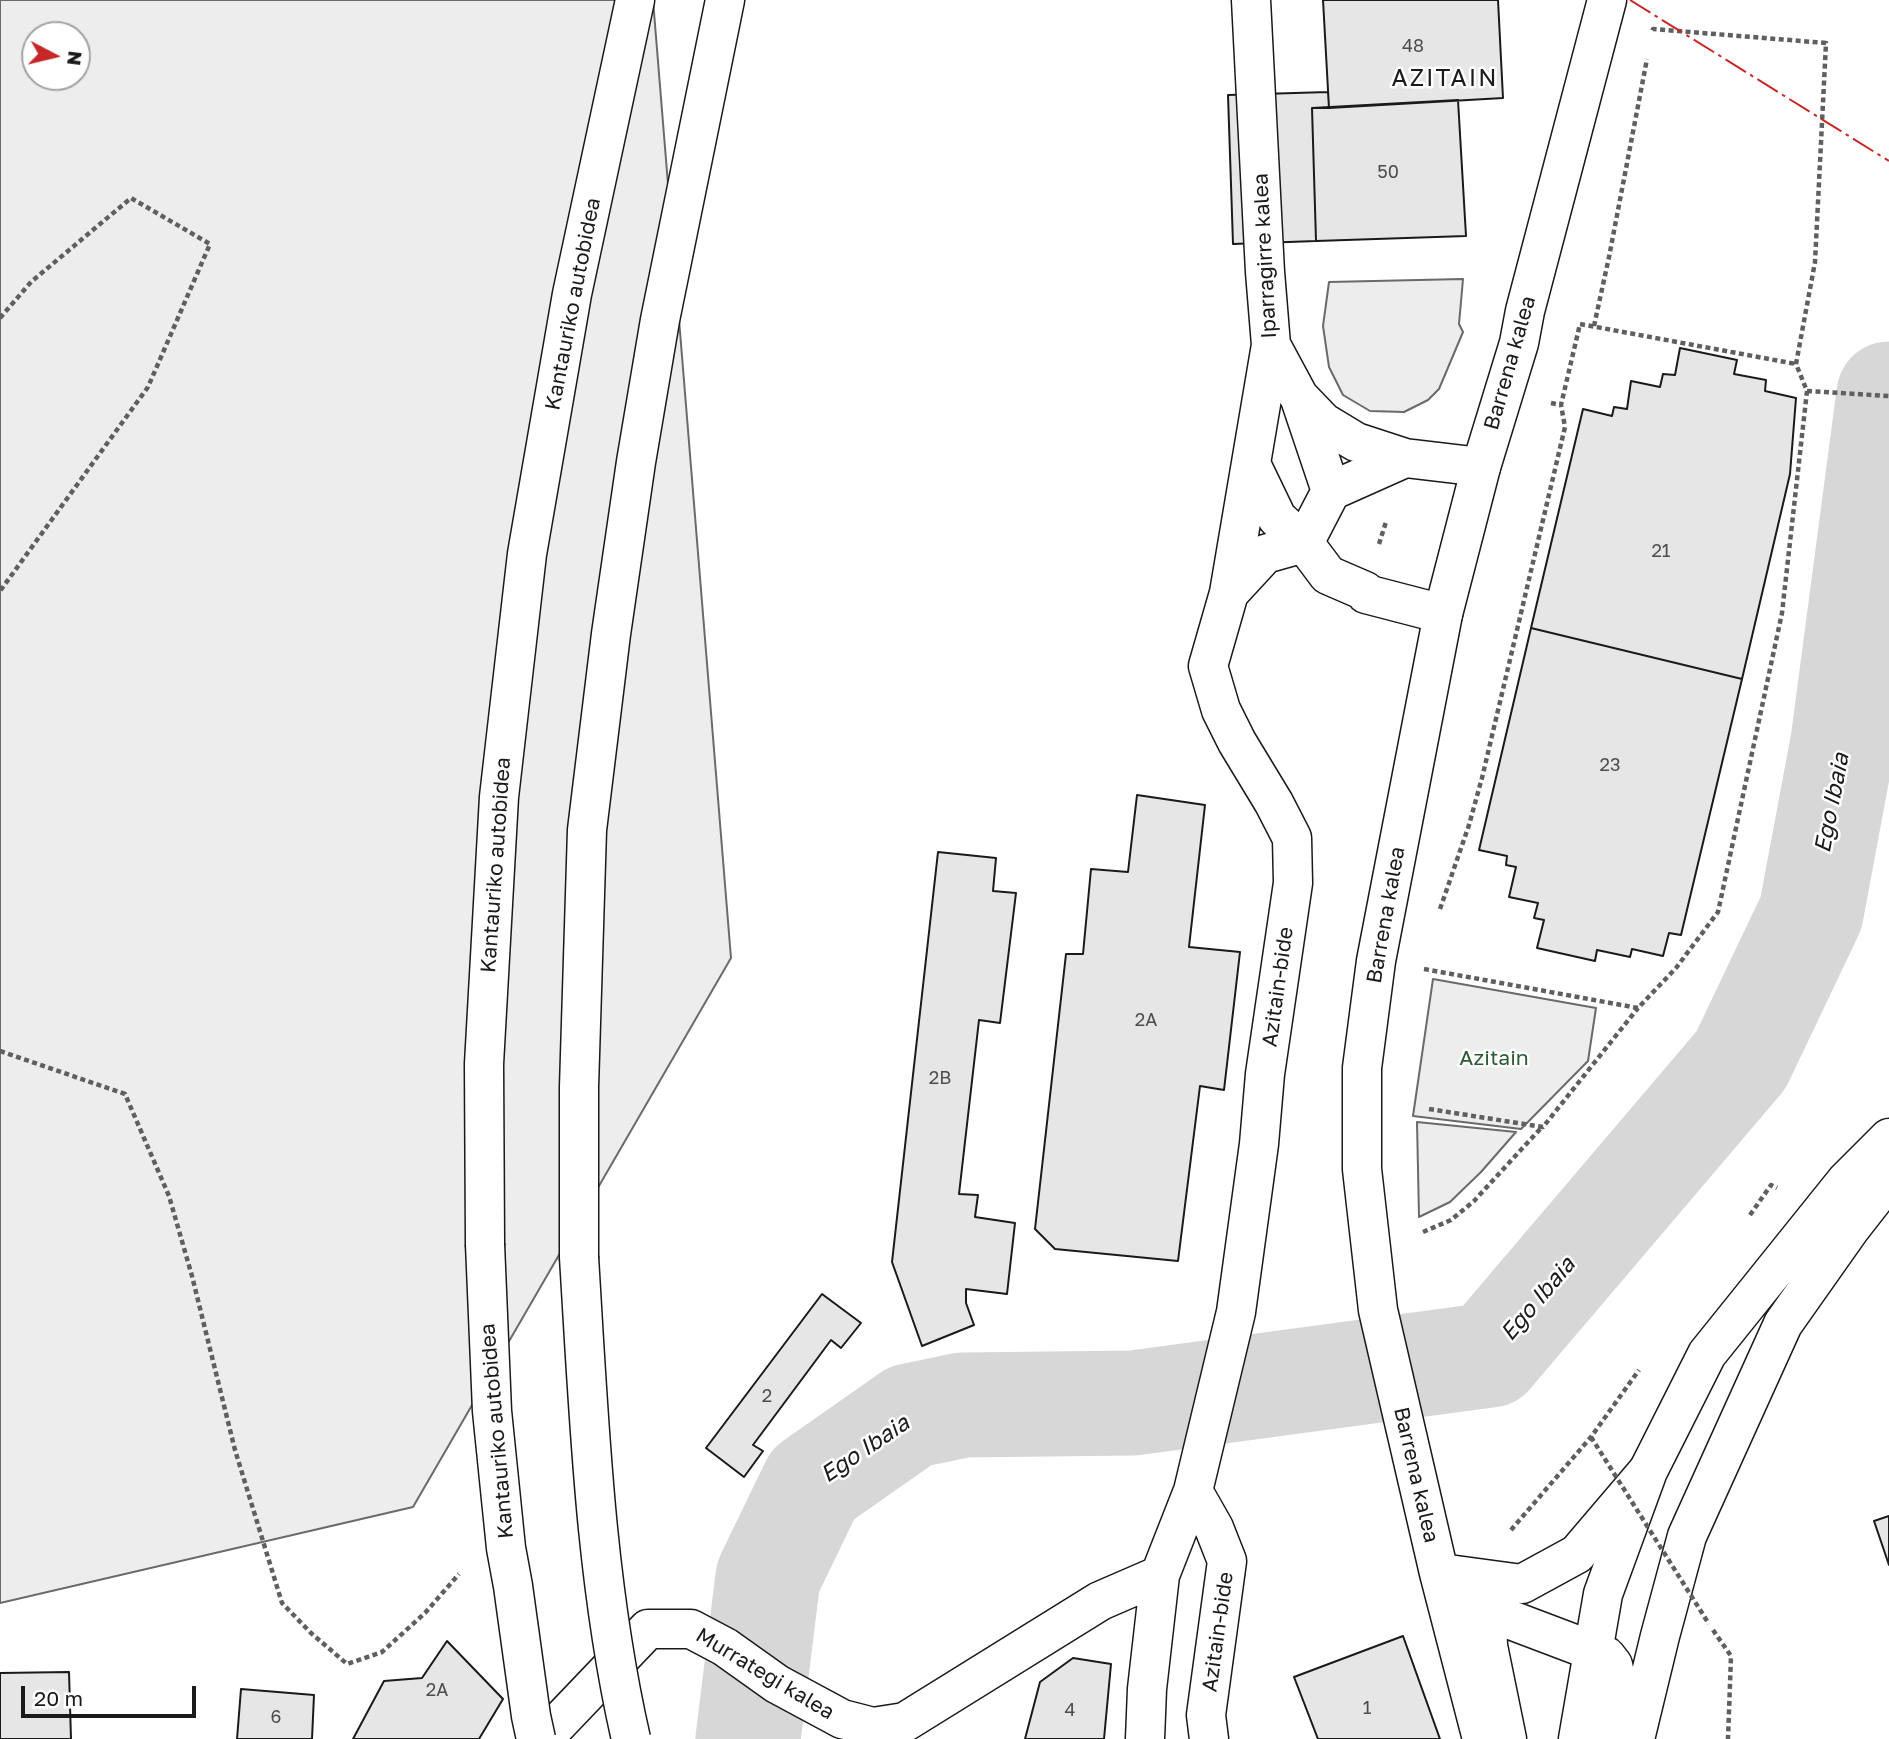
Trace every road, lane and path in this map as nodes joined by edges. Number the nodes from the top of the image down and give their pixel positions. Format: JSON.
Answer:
{"nodes":[{"id":1,"x":635,"y":0,"type":"edge"},
{"id":2,"x":725,"y":0,"type":"edge"},
{"id":3,"x":1251,"y":0,"type":"edge"},
{"id":4,"x":1607,"y":0,"type":"edge"},
{"id":5,"x":1650,"y":43,"type":"dead end"},
{"id":6,"x":1648,"y":56,"type":"dead end"},
{"id":7,"x":0,"y":318,"type":"edge"},
{"id":8,"x":1594,"y":326,"type":"junction"},
{"id":9,"x":1271,"y":345,"type":"junction"},
{"id":10,"x":1796,"y":364,"type":"junction"},
{"id":11,"x":1807,"y":391,"type":"junction"},
{"id":12,"x":1503,"y":394,"type":"junction"},
{"id":13,"x":1889,"y":396,"type":"edge"},
{"id":14,"x":1299,"y":397,"type":"junction"},
{"id":15,"x":1561,"y":405,"type":"junction"},
{"id":16,"x":1405,"y":458,"type":"junction"},
{"id":17,"x":1251,"y":464,"type":"junction"},
{"id":18,"x":1481,"y":467,"type":"junction"},
{"id":19,"x":1331,"y":491,"type":"junction"},
{"id":20,"x":1304,"y":543,"type":"junction"},
{"id":21,"x":0,"y":591,"type":"edge"},
{"id":22,"x":1229,"y":593,"type":"junction"},
{"id":23,"x":1443,"y":614,"type":"junction"},
{"id":24,"x":1438,"y":916,"type":"dead end"},
{"id":25,"x":1420,"y":969,"type":"dead end"},
{"id":26,"x":1638,"y":1008,"type":"junction"},
{"id":27,"x":0,"y":1051,"type":"edge"},
{"id":28,"x":1429,"y":1109,"type":"dead end"},
{"id":29,"x":1542,"y":1127,"type":"junction"},
{"id":30,"x":1889,"y":1138,"type":"edge"},
{"id":31,"x":1889,"y":1179,"type":"edge"},
{"id":32,"x":1423,"y":1232,"type":"dead end"},
{"id":33,"x":1648,"y":1471,"type":"junction"},
{"id":34,"x":1193,"y":1491,"type":"junction"},
{"id":35,"x":1505,"y":1537,"type":"dead end"},
{"id":36,"x":465,"y":1567,"type":"dead end"},
{"id":37,"x":1439,"y":1573,"type":"junction"},
{"id":38,"x":1160,"y":1575,"type":"junction"},
{"id":39,"x":1487,"y":1611,"type":"junction"},
{"id":40,"x":1594,"y":1651,"type":"junction"},
{"id":41,"x":536,"y":1739,"type":"edge"},
{"id":42,"x":543,"y":1739,"type":"edge"},
{"id":43,"x":631,"y":1739,"type":"edge"},
{"id":44,"x":1145,"y":1739,"type":"edge"},
{"id":45,"x":1209,"y":1739,"type":"edge"},
{"id":46,"x":1482,"y":1739,"type":"edge"},
{"id":47,"x":1507,"y":1739,"type":"edge"},
{"id":48,"x":1578,"y":1739,"type":"edge"},
{"id":49,"x":1609,"y":1739,"type":"edge"},
{"id":50,"x":1636,"y":1739,"type":"edge"},
{"id":51,"x":1728,"y":1739,"type":"edge"}],
"edges":[{"from":1,"to":41,"type":"main road","name":"Kantauriko autobidea","bridge":true},
{"from":2,"to":43,"type":"main road","bridge":true},
{"from":3,"to":9,"type":"main road","name":"Iparragirre kalea"},
{"from":4,"to":12,"type":"main road","name":"Barrena kalea"},
{"from":5,"to":10,"type":"path"},
{"from":6,"to":8,"type":"path"},
{"from":7,"to":21,"type":"path"},
{"from":8,"to":10,"type":"path"},
{"from":8,"to":15,"type":"path"},
{"from":9,"to":14,"type":"main road"},
{"from":9,"to":17,"type":"main road","name":"Iparragirre kalea"},
{"from":10,"to":11,"type":"path"},
{"from":11,"to":13,"type":"path"},
{"from":11,"to":26,"type":"path"},
{"from":12,"to":15,"type":"path"},
{"from":12,"to":18,"type":"main road","name":"Barrena kalea"},
{"from":14,"to":16,"type":"main road"},
{"from":14,"to":19,"type":"main road"},
{"from":15,"to":24,"type":"path"},
{"from":16,"to":18,"type":"main road"},
{"from":16,"to":19,"type":"main road"},
{"from":17,"to":20,"type":"main road"},
{"from":17,"to":22,"type":"main road","name":"Iparragirre kalea"},
{"from":18,"to":23,"type":"main road","name":"Barrena kalea"},
{"from":19,"to":20,"type":"main road"},
{"from":20,"to":22,"type":"main road","name":"Azitain-bide"},
{"from":20,"to":23,"type":"main road"},
{"from":22,"to":34,"type":"main road","name":"Azitain-bide"},
{"from":23,"to":37,"type":"main road","name":"Barrena kalea"},
{"from":25,"to":26,"type":"path"},
{"from":26,"to":29,"type":"path"},
{"from":27,"to":36,"type":"path"},
{"from":28,"to":29,"type":"path"},
{"from":29,"to":32,"type":"path"},
{"from":30,"to":33,"type":"main road"},
{"from":31,"to":50,"type":"main road"},
{"from":33,"to":37,"type":"main road"},
{"from":33,"to":40,"type":"main road"},
{"from":34,"to":38,"type":"main road","name":"Azitain-bide"},
{"from":34,"to":45,"type":"main road","name":"Azitain-bide"},
{"from":35,"to":51,"type":"path","bridge":true},
{"from":37,"to":39,"type":"main road"},
{"from":37,"to":46,"type":"main road","name":"Barrena kalea"},
{"from":38,"to":42,"type":"main road","name":"Murrategi kalea"},
{"from":38,"to":44,"type":"main road","name":"Azitain-bide"},
{"from":39,"to":40,"type":"main road"},
{"from":39,"to":47,"type":"main road"},
{"from":40,"to":48,"type":"main road"},
{"from":40,"to":49,"type":"main road"}]}
